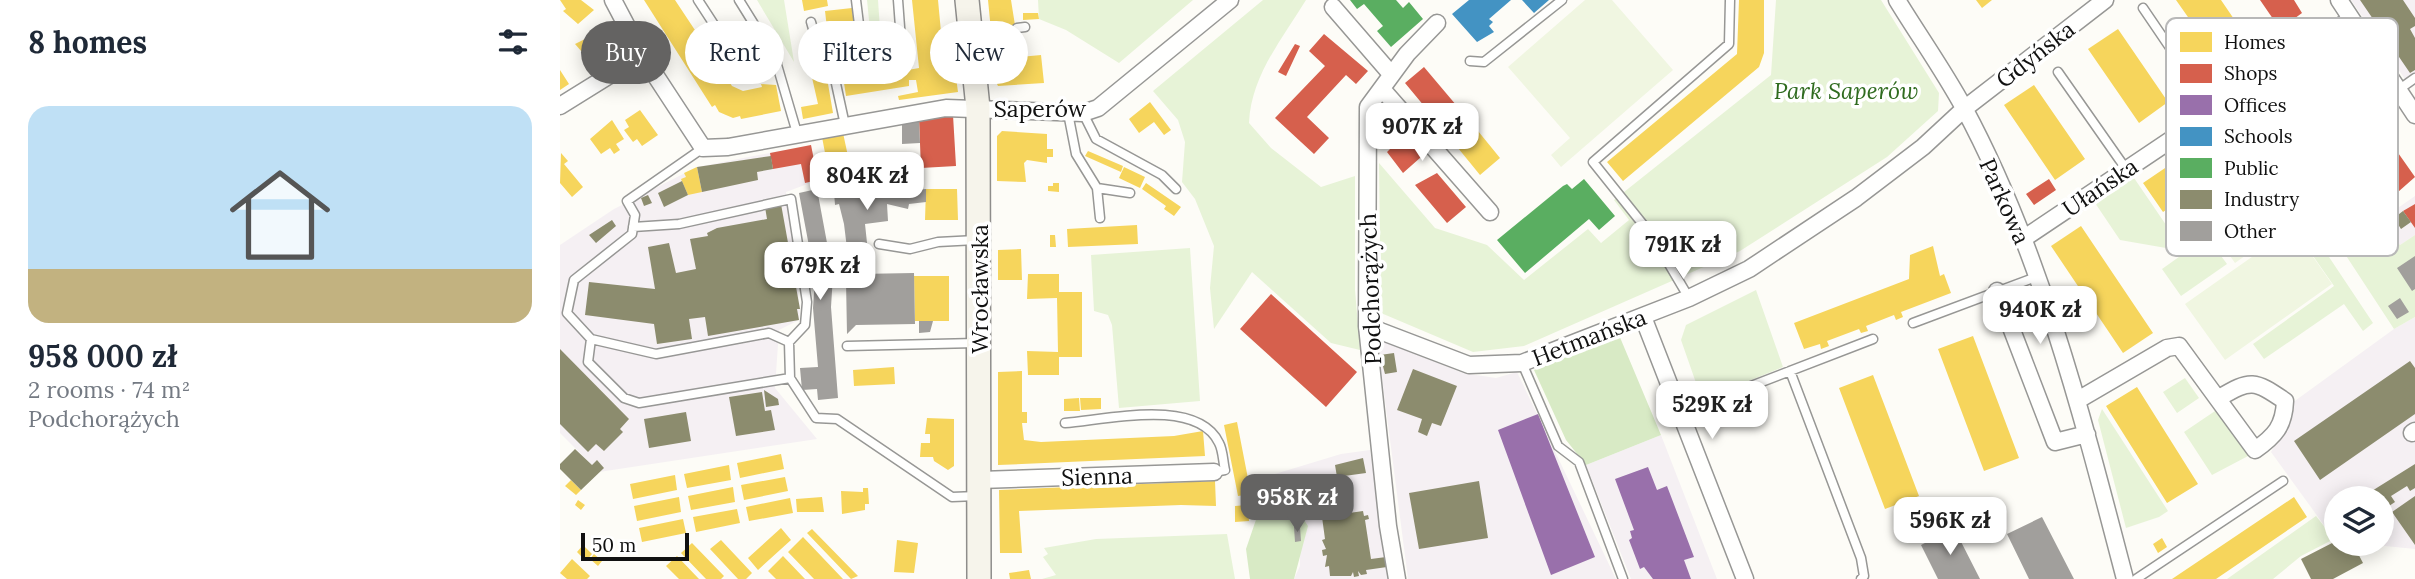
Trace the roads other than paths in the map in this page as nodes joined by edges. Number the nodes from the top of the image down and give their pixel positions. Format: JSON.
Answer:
{"nodes":[{"id":1,"x":613,"y":0,"type":"edge"},
{"id":2,"x":698,"y":0,"type":"edge"},
{"id":3,"x":739,"y":0,"type":"edge"},
{"id":4,"x":856,"y":0,"type":"edge"},
{"id":5,"x":898,"y":0,"type":"edge"},
{"id":6,"x":967,"y":0,"type":"edge"},
{"id":7,"x":1230,"y":0,"type":"edge"},
{"id":8,"x":1562,"y":0,"type":"edge"},
{"id":9,"x":1730,"y":0,"type":"edge"},
{"id":10,"x":1897,"y":0,"type":"edge"},
{"id":11,"x":2105,"y":0,"type":"edge"},
{"id":12,"x":2339,"y":0,"type":"edge"},
{"id":13,"x":1333,"y":7,"type":"dead end"},
{"id":14,"x":2143,"y":8,"type":"dead end"},
{"id":15,"x":2350,"y":18,"type":"edge"},
{"id":16,"x":624,"y":21,"type":"edge"},
{"id":17,"x":712,"y":21,"type":"edge"},
{"id":18,"x":752,"y":21,"type":"edge"},
{"id":19,"x":859,"y":21,"type":"edge"},
{"id":20,"x":900,"y":21,"type":"edge"},
{"id":21,"x":1437,"y":23,"type":"dead end"},
{"id":22,"x":2166,"y":42,"type":"edge"},
{"id":23,"x":1470,"y":61,"type":"dead end"},
{"id":24,"x":2058,"y":72,"type":"dead end"},
{"id":25,"x":1391,"y":74,"type":"junction"},
{"id":26,"x":2415,"y":78,"type":"edge"},
{"id":27,"x":595,"y":84,"type":"edge"},
{"id":28,"x":661,"y":84,"type":"edge"},
{"id":29,"x":783,"y":84,"type":"edge"},
{"id":30,"x":836,"y":84,"type":"edge"},
{"id":31,"x":1382,"y":89,"type":"junction"},
{"id":32,"x":2398,"y":89,"type":"joint"},
{"id":33,"x":560,"y":106,"type":"edge"},
{"id":34,"x":978,"y":108,"type":"junction"},
{"id":35,"x":1964,"y":109,"type":"junction"},
{"id":36,"x":1076,"y":113,"type":"junction"},
{"id":37,"x":2415,"y":116,"type":"edge"},
{"id":38,"x":845,"y":125,"type":"junction"},
{"id":39,"x":797,"y":134,"type":"junction"},
{"id":40,"x":2166,"y":142,"type":"edge"},
{"id":41,"x":703,"y":148,"type":"junction"},
{"id":42,"x":2126,"y":169,"type":"junction"},
{"id":43,"x":1097,"y":188,"type":"junction"},
{"id":44,"x":1176,"y":189,"type":"dead end"},
{"id":45,"x":1130,"y":193,"type":"dead end"},
{"id":46,"x":1490,"y":212,"type":"dead end"},
{"id":47,"x":1100,"y":218,"type":"dead end"},
{"id":48,"x":633,"y":227,"type":"junction"},
{"id":49,"x":2023,"y":239,"type":"junction"},
{"id":50,"x":979,"y":240,"type":"junction"},
{"id":51,"x":880,"y":244,"type":"dead end"},
{"id":52,"x":2036,"y":277,"type":"junction"},
{"id":53,"x":1997,"y":291,"type":"junction"},
{"id":54,"x":1689,"y":298,"type":"junction"},
{"id":55,"x":1643,"y":317,"type":"junction"},
{"id":56,"x":1913,"y":323,"type":"dead end"},
{"id":57,"x":1367,"y":326,"type":"junction"},
{"id":58,"x":591,"y":338,"type":"junction"},
{"id":59,"x":1873,"y":339,"type":"dead end"},
{"id":60,"x":789,"y":342,"type":"junction"},
{"id":61,"x":979,"y":343,"type":"junction"},
{"id":62,"x":846,"y":346,"type":"dead end"},
{"id":63,"x":1522,"y":363,"type":"junction"},
{"id":64,"x":1790,"y":371,"type":"junction"},
{"id":65,"x":790,"y":378,"type":"junction"},
{"id":66,"x":2219,"y":398,"type":"junction"},
{"id":67,"x":2078,"y":400,"type":"junction"},
{"id":68,"x":1681,"y":413,"type":"junction"},
{"id":69,"x":1065,"y":423,"type":"dead end"},
{"id":70,"x":2087,"y":434,"type":"junction"},
{"id":71,"x":1214,"y":472,"type":"joint"},
{"id":72,"x":2283,"y":481,"type":"dead end"},
{"id":73,"x":980,"y":488,"type":"junction"},
{"id":74,"x":979,"y":579,"type":"edge"},
{"id":75,"x":1397,"y":579,"type":"edge"},
{"id":76,"x":1623,"y":579,"type":"edge"},
{"id":77,"x":1745,"y":579,"type":"edge"},
{"id":78,"x":1861,"y":579,"type":"edge"},
{"id":79,"x":2124,"y":579,"type":"edge"},
{"id":80,"x":2136,"y":579,"type":"edge"}],
"edges":[{"from":1,"to":16,"type":"street"},
{"from":2,"to":17,"type":"lane"},
{"from":3,"to":18,"type":"lane"},
{"from":4,"to":19,"type":"lane"},
{"from":5,"to":20,"type":"lane"},
{"from":6,"to":34,"type":"main road","name":"Wrocławska"},
{"from":7,"to":36,"type":"street","name":"Saperów"},
{"from":8,"to":23,"type":"lane"},
{"from":9,"to":54,"type":"lane"},
{"from":10,"to":35,"type":"street","name":"Parkowa"},
{"from":11,"to":35,"type":"street","name":"Gdyńska"},
{"from":12,"to":15,"type":"street"},
{"from":13,"to":25,"type":"street"},
{"from":14,"to":22,"type":"lane"},
{"from":21,"to":25,"type":"street","name":"Podchorążych"},
{"from":24,"to":42,"type":"lane"},
{"from":25,"to":31,"type":"street","name":"Podchorążych"},
{"from":26,"to":32,"type":"lane"},
{"from":27,"to":33,"type":"street"},
{"from":28,"to":41,"type":"street"},
{"from":29,"to":39,"type":"lane"},
{"from":30,"to":38,"type":"lane"},
{"from":31,"to":46,"type":"street"},
{"from":31,"to":57,"type":"street","name":"Podchorążych"},
{"from":32,"to":37,"type":"street"},
{"from":34,"to":36,"type":"street","name":"Saperów"},
{"from":34,"to":38,"type":"street","name":"Saperów"},
{"from":34,"to":50,"type":"main road","name":"Wrocławska"},
{"from":35,"to":49,"type":"street","name":"Parkowa"},
{"from":35,"to":54,"type":"street","name":"Hetmańska"},
{"from":36,"to":43,"type":"lane"},
{"from":36,"to":44,"type":"lane"},
{"from":38,"to":39,"type":"street","name":"Saperów"},
{"from":39,"to":41,"type":"street","name":"Saperów"},
{"from":40,"to":42,"type":"street","name":"Ułańska"},
{"from":41,"to":48,"type":"lane"},
{"from":42,"to":49,"type":"street","name":"Ułańska"},
{"from":43,"to":45,"type":"lane"},
{"from":43,"to":47,"type":"lane"},
{"from":48,"to":58,"type":"lane"},
{"from":48,"to":60,"type":"lane"},
{"from":49,"to":52,"type":"street","name":"Parkowa"},
{"from":50,"to":51,"type":"lane"},
{"from":50,"to":61,"type":"main road","name":"Wrocławska"},
{"from":52,"to":53,"type":"lane"},
{"from":52,"to":67,"type":"street","name":"Parkowa"},
{"from":53,"to":56,"type":"lane"},
{"from":53,"to":70,"type":"street"},
{"from":54,"to":55,"type":"street","name":"Hetmańska"},
{"from":55,"to":63,"type":"street","name":"Hetmańska"},
{"from":55,"to":68,"type":"street"},
{"from":57,"to":63,"type":"street","name":"Hetmańska"},
{"from":57,"to":75,"type":"street","name":"Podchorążych"},
{"from":58,"to":60,"type":"lane"},
{"from":58,"to":65,"type":"lane"},
{"from":59,"to":64,"type":"lane"},
{"from":60,"to":65,"type":"lane"},
{"from":61,"to":62,"type":"lane"},
{"from":61,"to":73,"type":"main road","name":"Wrocławska"},
{"from":63,"to":76,"type":"lane"},
{"from":64,"to":68,"type":"lane"},
{"from":64,"to":78,"type":"lane"},
{"from":65,"to":73,"type":"lane"},
{"from":66,"to":66,"type":"street"},
{"from":66,"to":67,"type":"street"},
{"from":67,"to":70,"type":"street","name":"Parkowa"},
{"from":68,"to":77,"type":"street"},
{"from":69,"to":71,"type":"lane"},
{"from":70,"to":79,"type":"street","name":"Parkowa"},
{"from":71,"to":73,"type":"street","name":"Sienna"},
{"from":72,"to":80,"type":"lane"},
{"from":73,"to":74,"type":"main road","name":"Wrocławska"}]}
